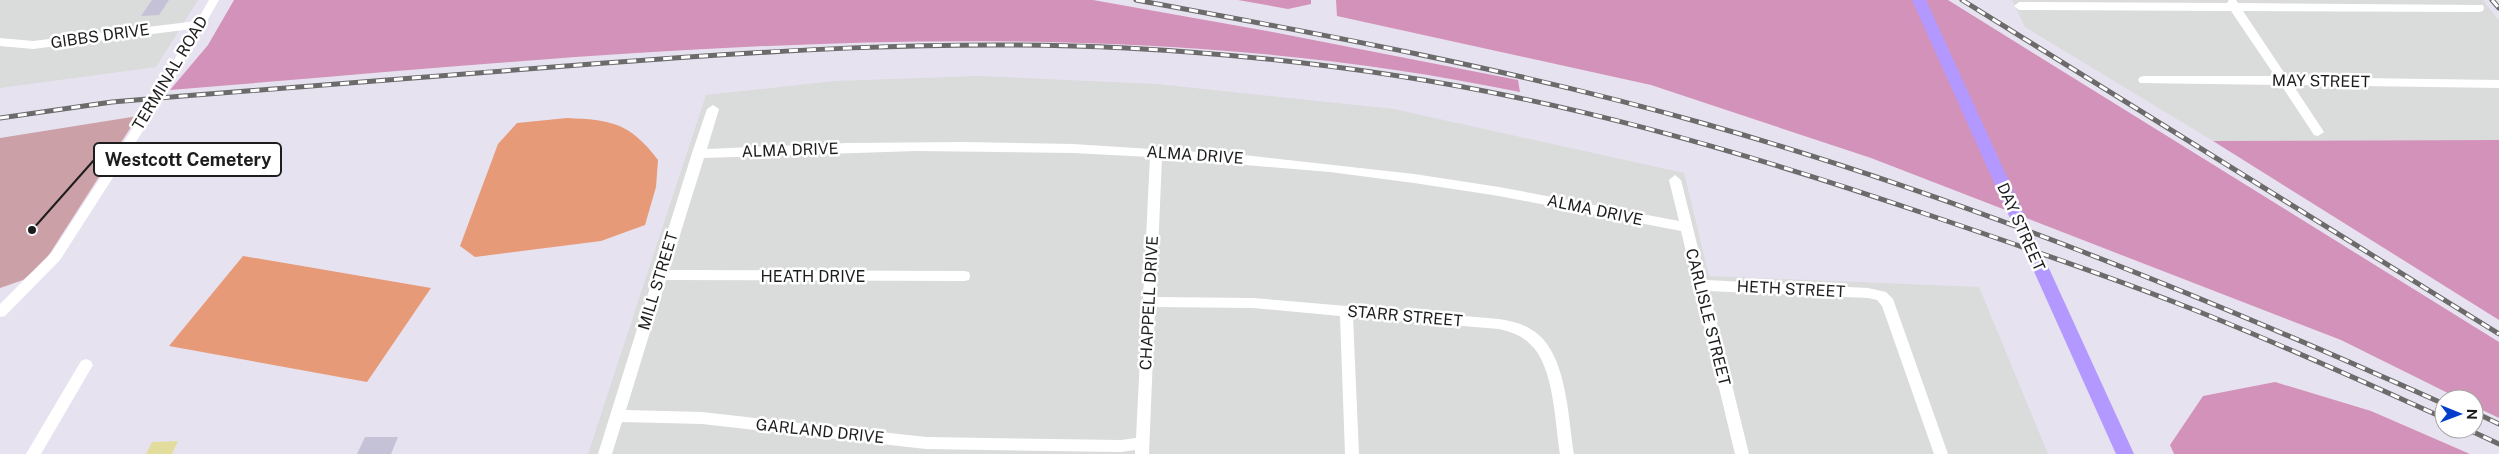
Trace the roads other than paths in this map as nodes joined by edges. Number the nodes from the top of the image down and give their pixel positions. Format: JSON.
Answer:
{"nodes":[{"id":1,"x":214,"y":0,"type":"edge"},
{"id":2,"x":1920,"y":1,"type":"edge"},
{"id":3,"x":2233,"y":4,"type":"edge"},
{"id":4,"x":2368,"y":4,"type":"edge"},
{"id":5,"x":2019,"y":6,"type":"dead end"},
{"id":6,"x":2479,"y":8,"type":"dead end"},
{"id":7,"x":200,"y":24,"type":"junction"},
{"id":8,"x":0,"y":42,"type":"edge"},
{"id":9,"x":2144,"y":80,"type":"dead end"},
{"id":10,"x":2284,"y":81,"type":"junction"},
{"id":11,"x":2499,"y":84,"type":"edge"},
{"id":12,"x":713,"y":108,"type":"dead end"},
{"id":13,"x":2318,"y":132,"type":"dead end"},
{"id":14,"x":1156,"y":152,"type":"junction"},
{"id":15,"x":698,"y":153,"type":"junction"},
{"id":16,"x":1675,"y":180,"type":"dead end"},
{"id":17,"x":1686,"y":227,"type":"junction"},
{"id":18,"x":662,"y":274,"type":"junction"},
{"id":19,"x":964,"y":276,"type":"dead end"},
{"id":20,"x":1701,"y":285,"type":"junction"},
{"id":21,"x":1149,"y":302,"type":"junction"},
{"id":22,"x":1346,"y":311,"type":"junction"},
{"id":23,"x":0,"y":312,"type":"edge"},
{"id":24,"x":86,"y":366,"type":"dead end"},
{"id":25,"x":617,"y":416,"type":"junction"},
{"id":26,"x":1142,"y":449,"type":"edge"},
{"id":27,"x":33,"y":454,"type":"edge"},
{"id":28,"x":605,"y":454,"type":"edge"},
{"id":29,"x":1352,"y":454,"type":"edge"},
{"id":30,"x":1567,"y":454,"type":"edge"},
{"id":31,"x":1742,"y":454,"type":"edge"},
{"id":32,"x":1941,"y":454,"type":"edge"},
{"id":33,"x":2125,"y":454,"type":"edge"}],
"edges":[{"from":1,"to":7,"type":"street","name":"TERMINAL ROAD"},
{"from":2,"to":33,"type":"main road","name":"DAY STREET"},
{"from":3,"to":4,"type":"street"},
{"from":3,"to":5,"type":"street"},
{"from":3,"to":10,"type":"street"},
{"from":4,"to":6,"type":"street"},
{"from":7,"to":8,"type":"street","name":"GIBBS DRIVE"},
{"from":7,"to":23,"type":"street","name":"TERMINAL ROAD"},
{"from":9,"to":10,"type":"street","name":"MAY STREET"},
{"from":10,"to":11,"type":"street","name":"MAY STREET"},
{"from":10,"to":13,"type":"street"},
{"from":12,"to":15,"type":"street","name":"MILL STREET"},
{"from":14,"to":15,"type":"street","name":"ALMA DRIVE"},
{"from":14,"to":17,"type":"street","name":"ALMA DRIVE"},
{"from":14,"to":21,"type":"street","name":"CHAPPELL DRIVE"},
{"from":15,"to":18,"type":"street","name":"MILL STREET"},
{"from":16,"to":17,"type":"street","name":"CARLISLE STREET"},
{"from":17,"to":20,"type":"street","name":"CARLISLE STREET"},
{"from":18,"to":19,"type":"street","name":"HEATH DRIVE"},
{"from":18,"to":25,"type":"street","name":"MILL STREET"},
{"from":20,"to":31,"type":"street","name":"CARLISLE STREET"},
{"from":20,"to":32,"type":"street","name":"HETH STREET"},
{"from":21,"to":22,"type":"street","name":"STARR STREET"},
{"from":21,"to":26,"type":"street","name":"CHAPPELL DRIVE"},
{"from":22,"to":29,"type":"street"},
{"from":22,"to":30,"type":"street","name":"STARR STREET"},
{"from":24,"to":27,"type":"street"},
{"from":25,"to":26,"type":"street","name":"GARLAND DRIVE"},
{"from":25,"to":28,"type":"street","name":"MILL STREET"}]}
